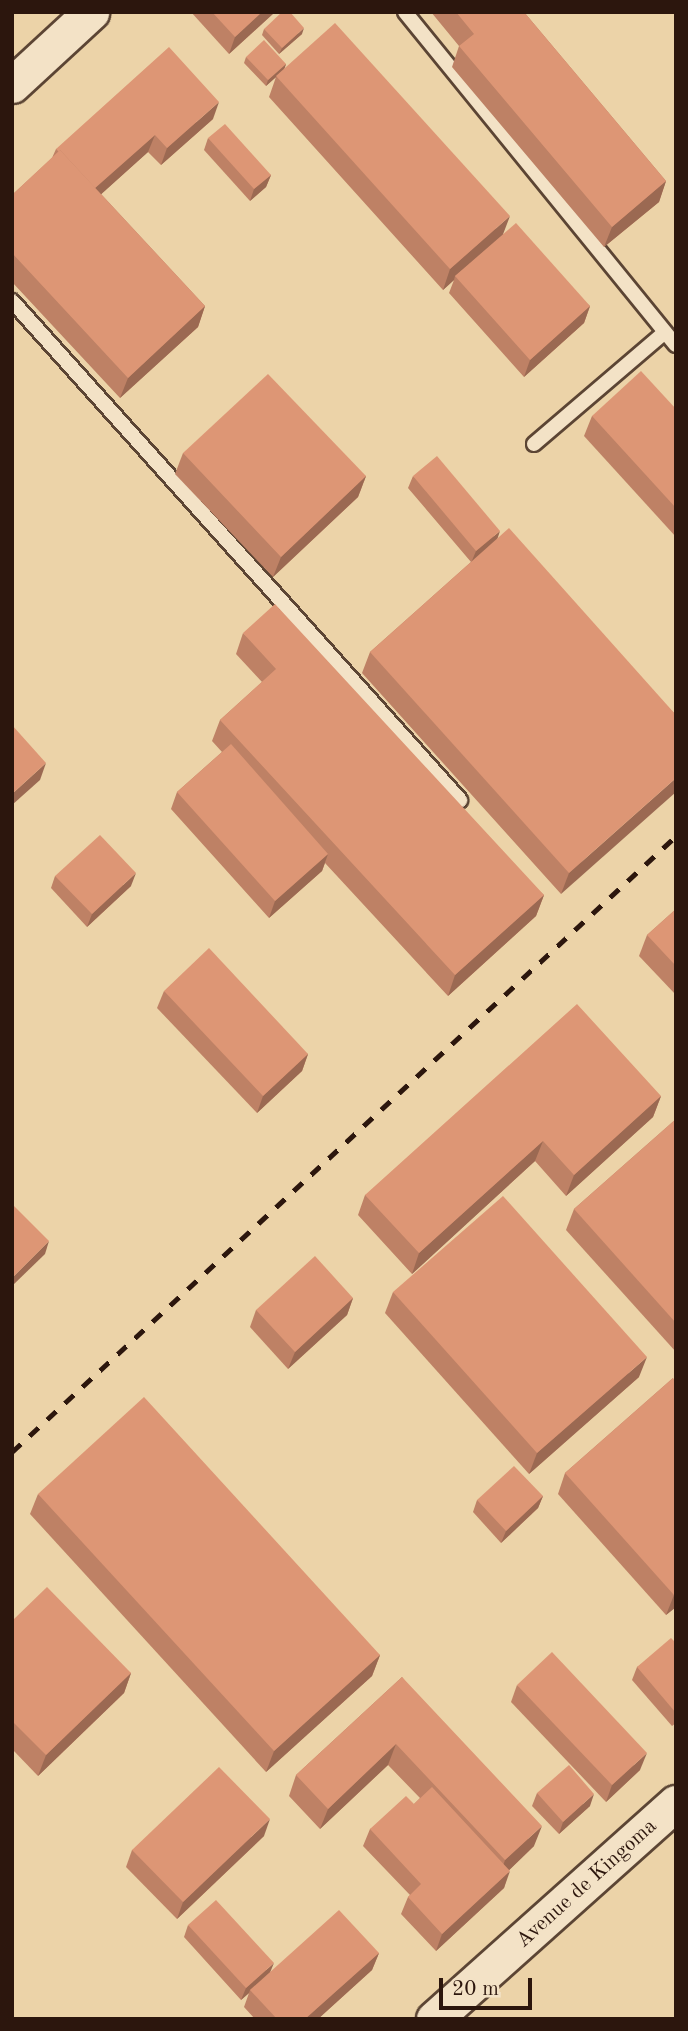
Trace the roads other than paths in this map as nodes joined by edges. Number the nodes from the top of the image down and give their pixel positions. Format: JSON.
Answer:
{"nodes":[{"id":1,"x":91,"y":12,"type":"edge"},
{"id":2,"x":405,"y":12,"type":"edge"},
{"id":3,"x":12,"y":85,"type":"edge"},
{"id":4,"x":12,"y":301,"type":"edge"},
{"id":5,"x":665,"y":332,"type":"junction"},
{"id":6,"x":676,"y":345,"type":"edge"},
{"id":7,"x":534,"y":444,"type":"dead end"},
{"id":8,"x":460,"y":800,"type":"edge"},
{"id":9,"x":676,"y":1804,"type":"edge"},
{"id":10,"x":434,"y":2019,"type":"edge"}],
"edges":[{"from":1,"to":3,"type":"street"},
{"from":2,"to":5,"type":"lane"},
{"from":4,"to":8,"type":"lane"},
{"from":5,"to":6,"type":"lane"},
{"from":5,"to":7,"type":"lane"},
{"from":9,"to":10,"type":"street","name":"Avenue de Kingoma"}]}
